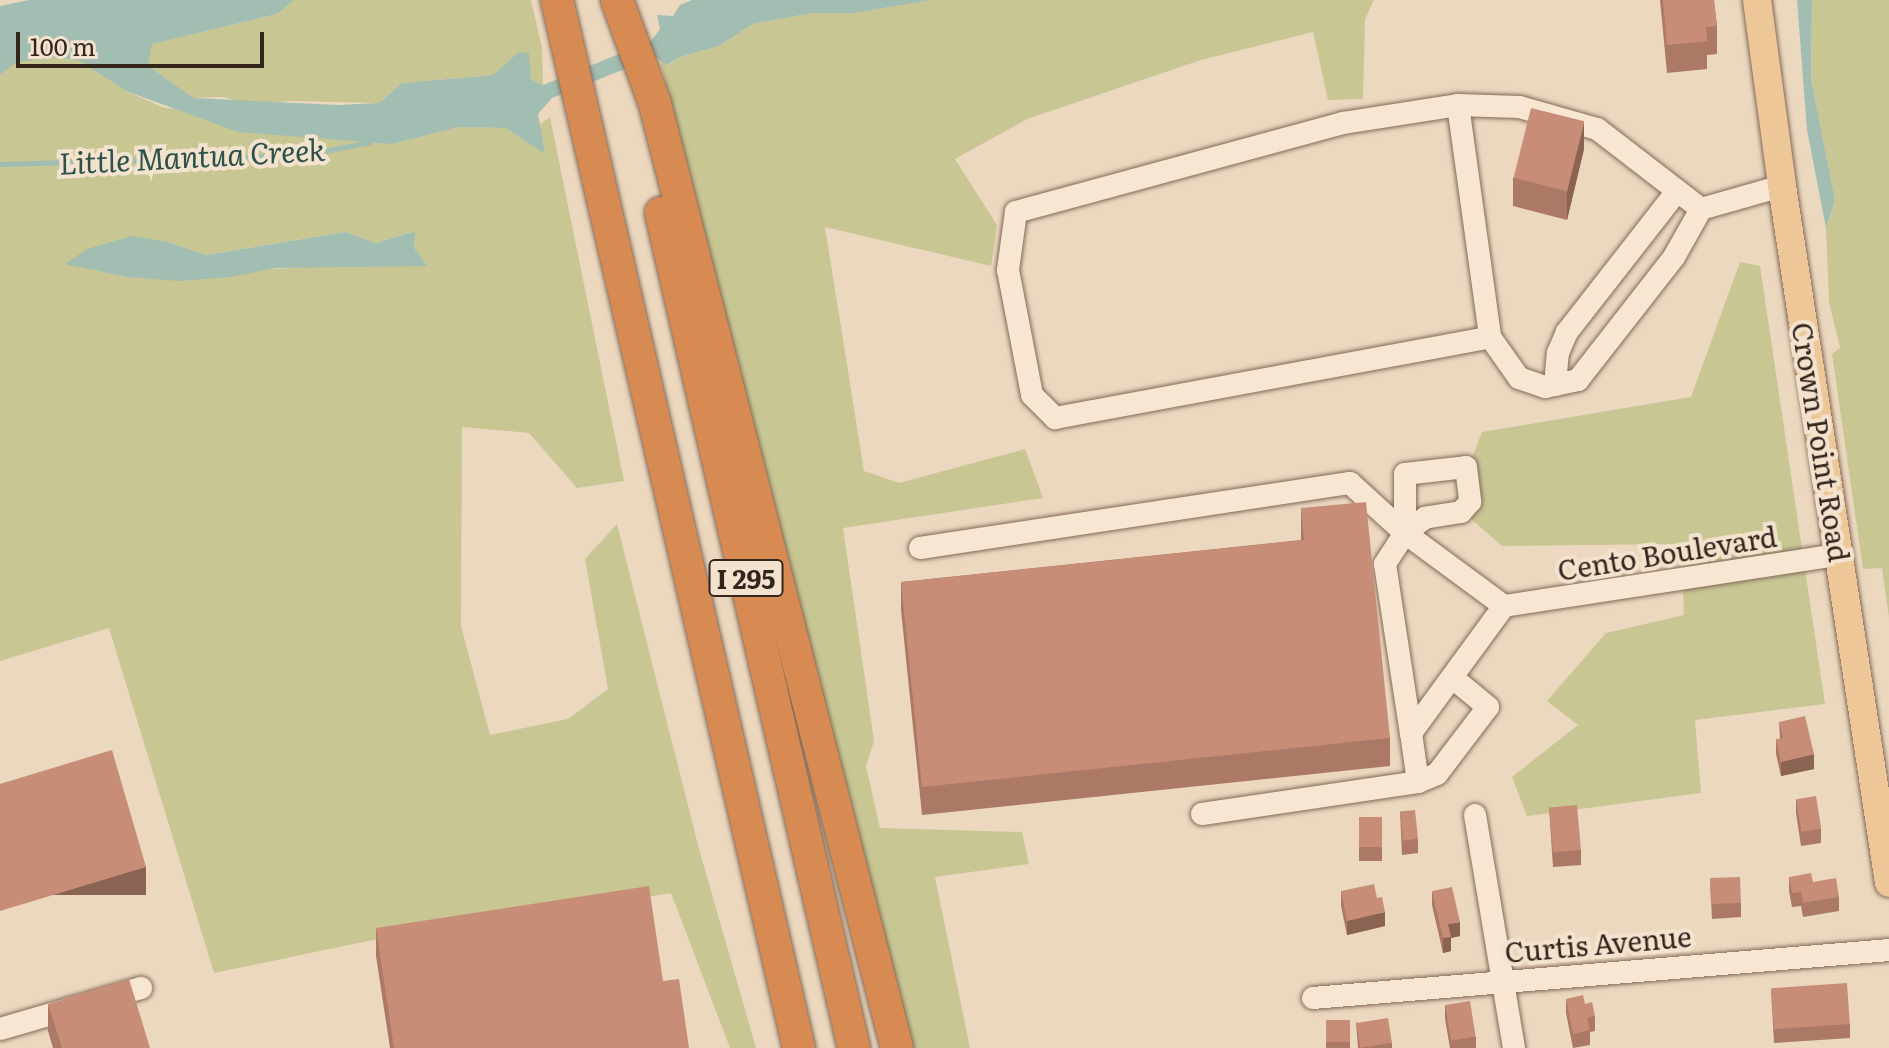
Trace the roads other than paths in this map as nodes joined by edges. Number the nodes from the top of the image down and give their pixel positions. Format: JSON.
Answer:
{"nodes":[{"id":1,"x":557,"y":0,"type":"edge"},
{"id":2,"x":614,"y":0,"type":"edge"},
{"id":3,"x":1757,"y":0,"type":"edge"},
{"id":4,"x":1458,"y":105,"type":"junction"},
{"id":5,"x":646,"y":106,"type":"junction"},
{"id":6,"x":1782,"y":186,"type":"junction"},
{"id":7,"x":1677,"y":191,"type":"junction"},
{"id":8,"x":1701,"y":209,"type":"junction"},
{"id":9,"x":1490,"y":337,"type":"junction"},
{"id":10,"x":1555,"y":385,"type":"junction"},
{"id":11,"x":1405,"y":533,"type":"junction"},
{"id":12,"x":920,"y":548,"type":"dead end"},
{"id":13,"x":1839,"y":555,"type":"junction"},
{"id":14,"x":1504,"y":606,"type":"junction"},
{"id":15,"x":702,"y":627,"type":"junction"},
{"id":16,"x":1454,"y":679,"type":"junction"},
{"id":17,"x":1411,"y":733,"type":"junction"},
{"id":18,"x":1418,"y":782,"type":"junction"},
{"id":19,"x":1202,"y":814,"type":"dead end"},
{"id":20,"x":1475,"y":815,"type":"dead end"},
{"id":21,"x":1889,"y":883,"type":"edge"},
{"id":22,"x":1889,"y":950,"type":"edge"},
{"id":23,"x":833,"y":955,"type":"junction"},
{"id":24,"x":1504,"y":980,"type":"junction"},
{"id":25,"x":141,"y":988,"type":"dead end"},
{"id":26,"x":1313,"y":998,"type":"dead end"},
{"id":27,"x":0,"y":1029,"type":"edge"},
{"id":28,"x":778,"y":1048,"type":"edge"},
{"id":29,"x":799,"y":1048,"type":"edge"},
{"id":30,"x":854,"y":1048,"type":"edge"},
{"id":31,"x":872,"y":1048,"type":"edge"},
{"id":32,"x":897,"y":1048,"type":"edge"},
{"id":33,"x":1514,"y":1048,"type":"edge"}],
"edges":[{"from":1,"to":15,"type":"highway","number":"I 295"},
{"from":2,"to":5,"type":"highway"},
{"from":3,"to":6,"type":"main road","name":"Crown Point Road"},
{"from":4,"to":7,"type":"street"},
{"from":4,"to":9,"type":"street"},
{"from":4,"to":9,"type":"street"},
{"from":5,"to":23,"type":"highway","number":"I 295"},
{"from":5,"to":32,"type":"highway"},
{"from":6,"to":8,"type":"street"},
{"from":6,"to":13,"type":"main road","name":"Crown Point Road"},
{"from":7,"to":8,"type":"street"},
{"from":7,"to":10,"type":"street"},
{"from":8,"to":10,"type":"street"},
{"from":9,"to":10,"type":"street"},
{"from":11,"to":12,"type":"street"},
{"from":11,"to":14,"type":"street"},
{"from":11,"to":17,"type":"street"},
{"from":13,"to":14,"type":"street","name":"Cento Boulevard"},
{"from":13,"to":21,"type":"main road","name":"Crown Point Road"},
{"from":14,"to":16,"type":"street"},
{"from":15,"to":28,"type":"highway"},
{"from":15,"to":29,"type":"highway","number":"I 295"},
{"from":16,"to":17,"type":"street"},
{"from":16,"to":18,"type":"street"},
{"from":17,"to":18,"type":"street"},
{"from":18,"to":19,"type":"street"},
{"from":20,"to":24,"type":"street"},
{"from":22,"to":24,"type":"street","name":"Curtis Avenue"},
{"from":23,"to":30,"type":"highway","number":"I 295"},
{"from":23,"to":31,"type":"highway"},
{"from":24,"to":26,"type":"street","name":"Curtis Avenue"},
{"from":24,"to":33,"type":"street"},
{"from":25,"to":27,"type":"street"}]}
